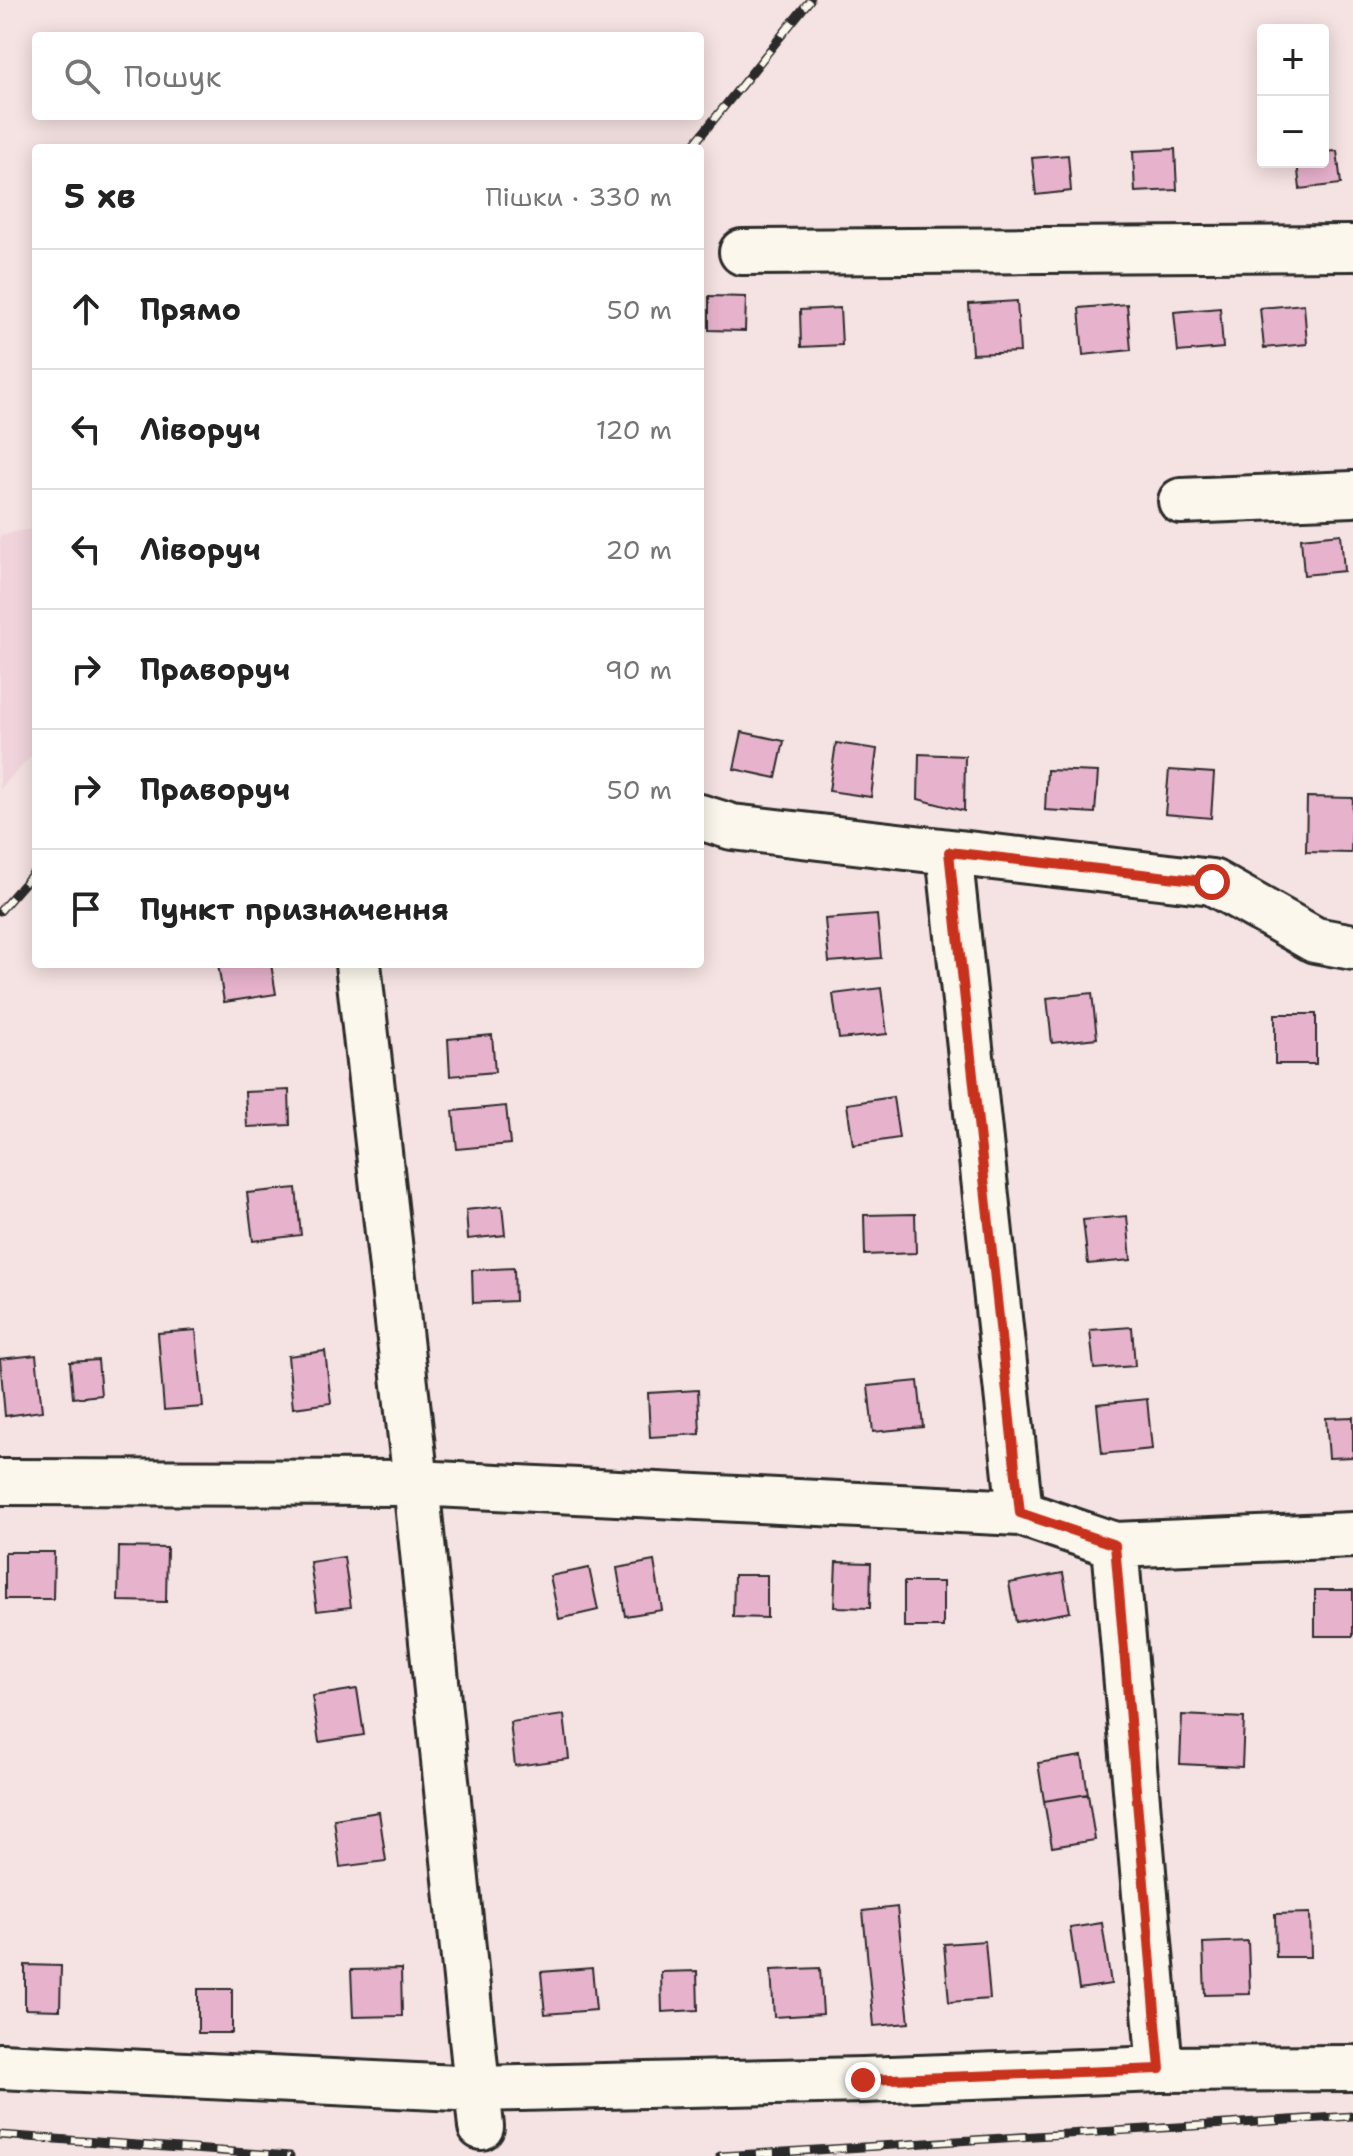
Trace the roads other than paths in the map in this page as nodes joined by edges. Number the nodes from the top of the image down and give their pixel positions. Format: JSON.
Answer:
{"nodes":[{"id":1,"x":1353,"y":248,"type":"edge"},
{"id":2,"x":742,"y":252,"type":"dead end"},
{"id":3,"x":1353,"y":494,"type":"edge"},
{"id":4,"x":1181,"y":501,"type":"dead end"},
{"id":5,"x":704,"y":818,"type":"edge"},
{"id":6,"x":949,"y":852,"type":"junction"},
{"id":7,"x":1353,"y":947,"type":"edge"},
{"id":8,"x":358,"y":968,"type":"edge"},
{"id":9,"x":0,"y":1482,"type":"edge"},
{"id":10,"x":416,"y":1483,"type":"junction"},
{"id":11,"x":1020,"y":1513,"type":"junction"},
{"id":12,"x":1353,"y":1535,"type":"edge"},
{"id":13,"x":1115,"y":1545,"type":"junction"},
{"id":14,"x":0,"y":2066,"type":"edge"},
{"id":15,"x":1353,"y":2068,"type":"edge"},
{"id":16,"x":1160,"y":2069,"type":"junction"},
{"id":17,"x":480,"y":2108,"type":"junction"}],
"edges":[{"from":1,"to":2,"type":"street"},
{"from":3,"to":4,"type":"street"},
{"from":5,"to":6,"type":"street"},
{"from":6,"to":7,"type":"street"},
{"from":6,"to":11,"type":"street"},
{"from":8,"to":10,"type":"street"},
{"from":9,"to":10,"type":"street"},
{"from":10,"to":11,"type":"street"},
{"from":10,"to":17,"type":"street"},
{"from":11,"to":13,"type":"street"},
{"from":12,"to":13,"type":"street"},
{"from":13,"to":16,"type":"street"},
{"from":14,"to":17,"type":"street"},
{"from":15,"to":16,"type":"street"},
{"from":16,"to":17,"type":"street"}]}
